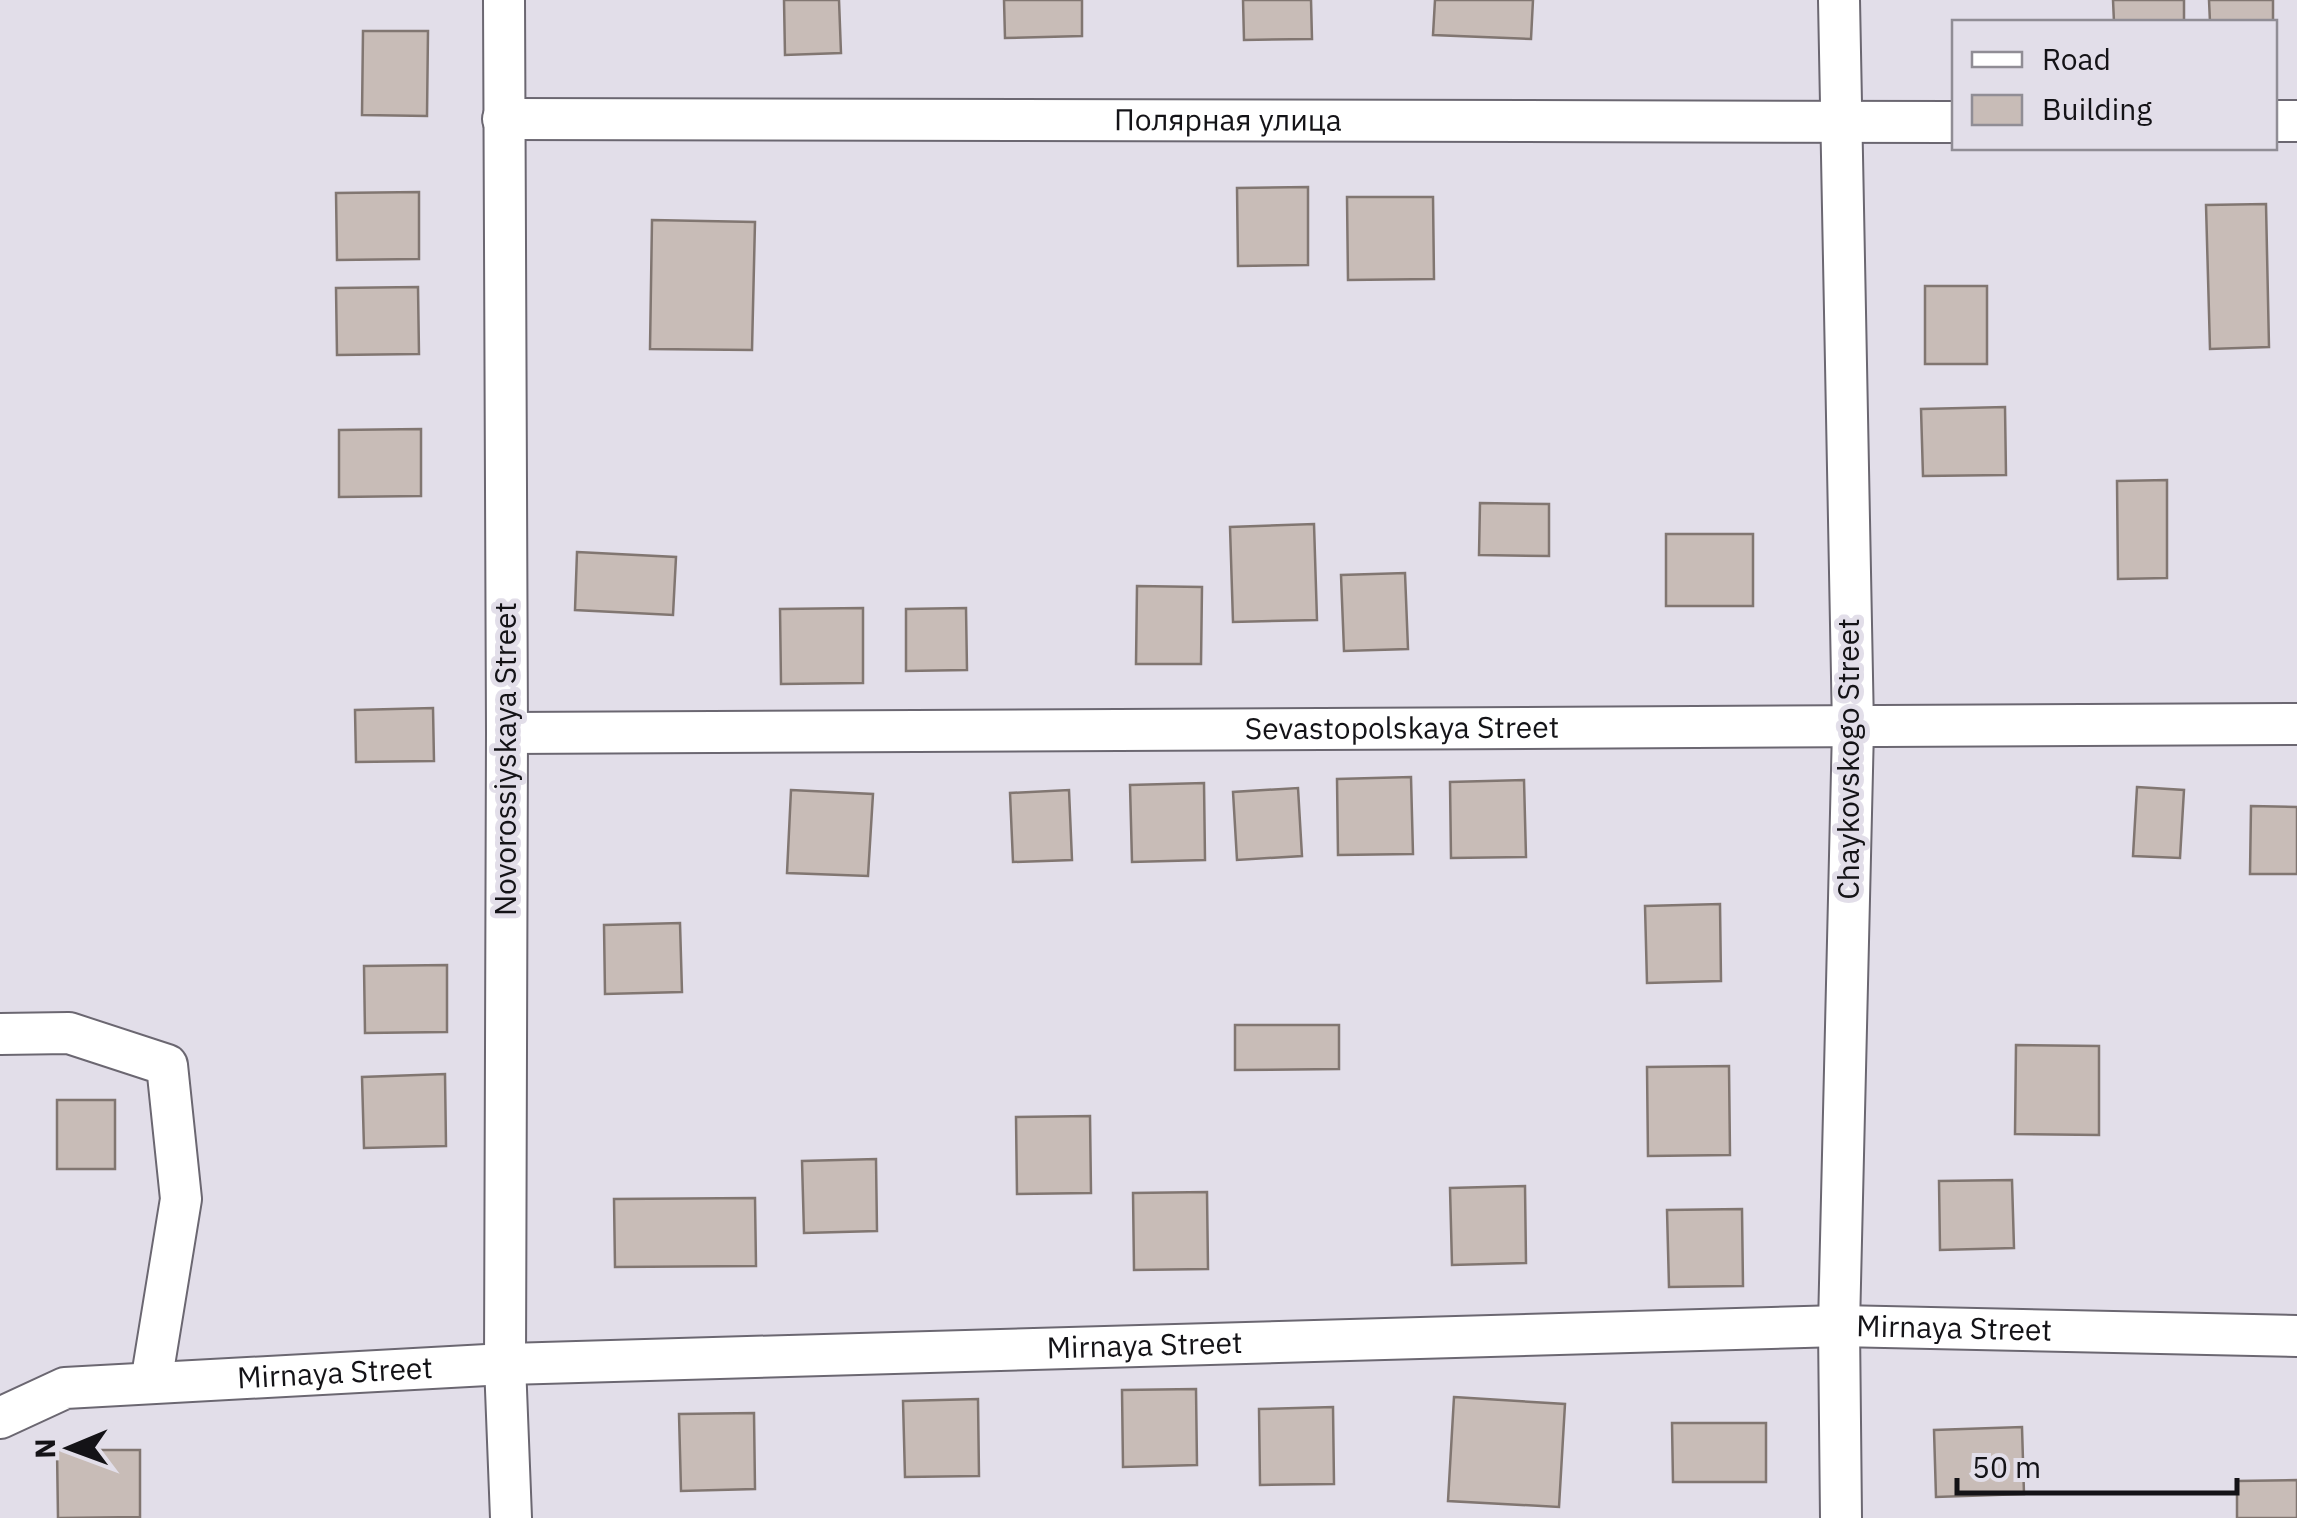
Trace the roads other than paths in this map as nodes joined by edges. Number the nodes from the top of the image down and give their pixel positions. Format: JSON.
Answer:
{"nodes":[{"id":1,"x":504,"y":0,"type":"edge"},
{"id":2,"x":1839,"y":0,"type":"edge"},
{"id":3,"x":503,"y":119,"type":"junction"},
{"id":4,"x":1840,"y":122,"type":"junction"},
{"id":5,"x":1952,"y":122,"type":"edge"},
{"id":6,"x":2297,"y":724,"type":"edge"},
{"id":7,"x":1853,"y":728,"type":"junction"},
{"id":8,"x":508,"y":733,"type":"junction"},
{"id":9,"x":0,"y":1034,"type":"edge"},
{"id":10,"x":1839,"y":1326,"type":"junction"},
{"id":11,"x":2297,"y":1336,"type":"edge"},
{"id":12,"x":505,"y":1364,"type":"junction"},
{"id":13,"x":151,"y":1383,"type":"junction"},
{"id":14,"x":0,"y":1418,"type":"edge"},
{"id":15,"x":511,"y":1518,"type":"edge"},
{"id":16,"x":1841,"y":1518,"type":"edge"}],
"edges":[{"from":1,"to":3,"type":"street","name":"Novorossiyskaya Street"},
{"from":2,"to":4,"type":"street","name":"Chaykovskogo Street"},
{"from":3,"to":4,"type":"street","name":"Полярная улица"},
{"from":3,"to":8,"type":"street","name":"Novorossiyskaya Street"},
{"from":4,"to":5,"type":"street","name":"Полярная улица"},
{"from":4,"to":7,"type":"street","name":"Chaykovskogo Street"},
{"from":6,"to":7,"type":"street","name":"Sevastopolskaya Street"},
{"from":7,"to":8,"type":"street","name":"Sevastopolskaya Street"},
{"from":7,"to":10,"type":"street","name":"Chaykovskogo Street"},
{"from":8,"to":12,"type":"street","name":"Novorossiyskaya Street"},
{"from":9,"to":13,"type":"street"},
{"from":10,"to":11,"type":"street","name":"Mirnaya Street"},
{"from":10,"to":12,"type":"street","name":"Mirnaya Street"},
{"from":10,"to":16,"type":"street","name":"Chaykovskogo Street"},
{"from":12,"to":13,"type":"street","name":"Mirnaya Street"},
{"from":12,"to":15,"type":"street","name":"Novorossiyskaya Street"},
{"from":13,"to":14,"type":"street","name":"Mirnaya Street"}]}
